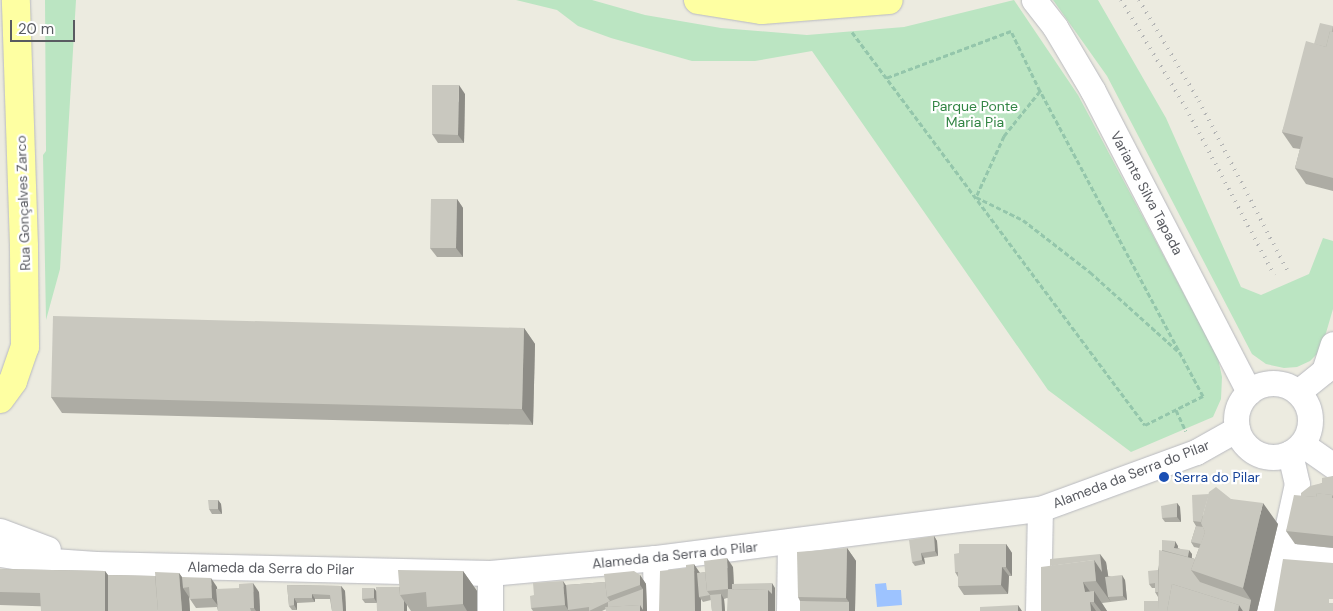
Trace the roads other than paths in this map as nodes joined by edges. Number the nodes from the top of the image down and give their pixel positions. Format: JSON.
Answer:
{"nodes":[{"id":1,"x":16,"y":0,"type":"edge"},
{"id":2,"x":698,"y":0,"type":"edge"},
{"id":3,"x":888,"y":0,"type":"edge"},
{"id":4,"x":1034,"y":0,"type":"edge"},
{"id":5,"x":1333,"y":344,"type":"edge"},
{"id":6,"x":1249,"y":392,"type":"junction"},
{"id":7,"x":1298,"y":392,"type":"junction"},
{"id":8,"x":0,"y":399,"type":"edge"},
{"id":9,"x":1237,"y":429,"type":"junction"},
{"id":10,"x":1296,"y":448,"type":"junction"},
{"id":11,"x":1333,"y":466,"type":"edge"},
{"id":12,"x":1040,"y":509,"type":"junction"},
{"id":13,"x":0,"y":531,"type":"edge"},
{"id":14,"x":790,"y":542,"type":"junction"},
{"id":15,"x":0,"y":554,"type":"edge"},
{"id":16,"x":1283,"y":555,"type":"junction"},
{"id":17,"x":655,"y":558,"type":"junction"},
{"id":18,"x":1333,"y":560,"type":"edge"},
{"id":19,"x":96,"y":564,"type":"junction"},
{"id":20,"x":490,"y":573,"type":"junction"},
{"id":21,"x":490,"y":611,"type":"edge"},
{"id":22,"x":656,"y":611,"type":"edge"},
{"id":23,"x":789,"y":611,"type":"edge"},
{"id":24,"x":1038,"y":611,"type":"edge"},
{"id":25,"x":1269,"y":611,"type":"edge"}],
"edges":[{"from":1,"to":8,"type":"main road","name":"Rua Gonçalves Zarco"},
{"from":2,"to":3,"type":"main road"},
{"from":4,"to":6,"type":"street","name":"Variante Silva Tapada"},
{"from":5,"to":7,"type":"street"},
{"from":6,"to":7,"type":"street"},
{"from":6,"to":9,"type":"street"},
{"from":7,"to":10,"type":"street"},
{"from":9,"to":10,"type":"street"},
{"from":9,"to":12,"type":"street","name":"Alameda da Serra do Pilar"},
{"from":10,"to":11,"type":"street"},
{"from":10,"to":16,"type":"street"},
{"from":12,"to":14,"type":"street","name":"Alameda da Serra do Pilar"},
{"from":12,"to":24,"type":"street"},
{"from":13,"to":19,"type":"street","name":"Alameda da Serra do Pilar"},
{"from":14,"to":17,"type":"street","name":"Alameda da Serra do Pilar"},
{"from":14,"to":23,"type":"street"},
{"from":15,"to":19,"type":"street","name":"Alameda da Serra do Pilar"},
{"from":16,"to":18,"type":"street"},
{"from":16,"to":25,"type":"street"},
{"from":17,"to":20,"type":"street","name":"Alameda da Serra do Pilar"},
{"from":17,"to":22,"type":"street"},
{"from":19,"to":20,"type":"street","name":"Alameda da Serra do Pilar"},
{"from":20,"to":21,"type":"street"}]}
